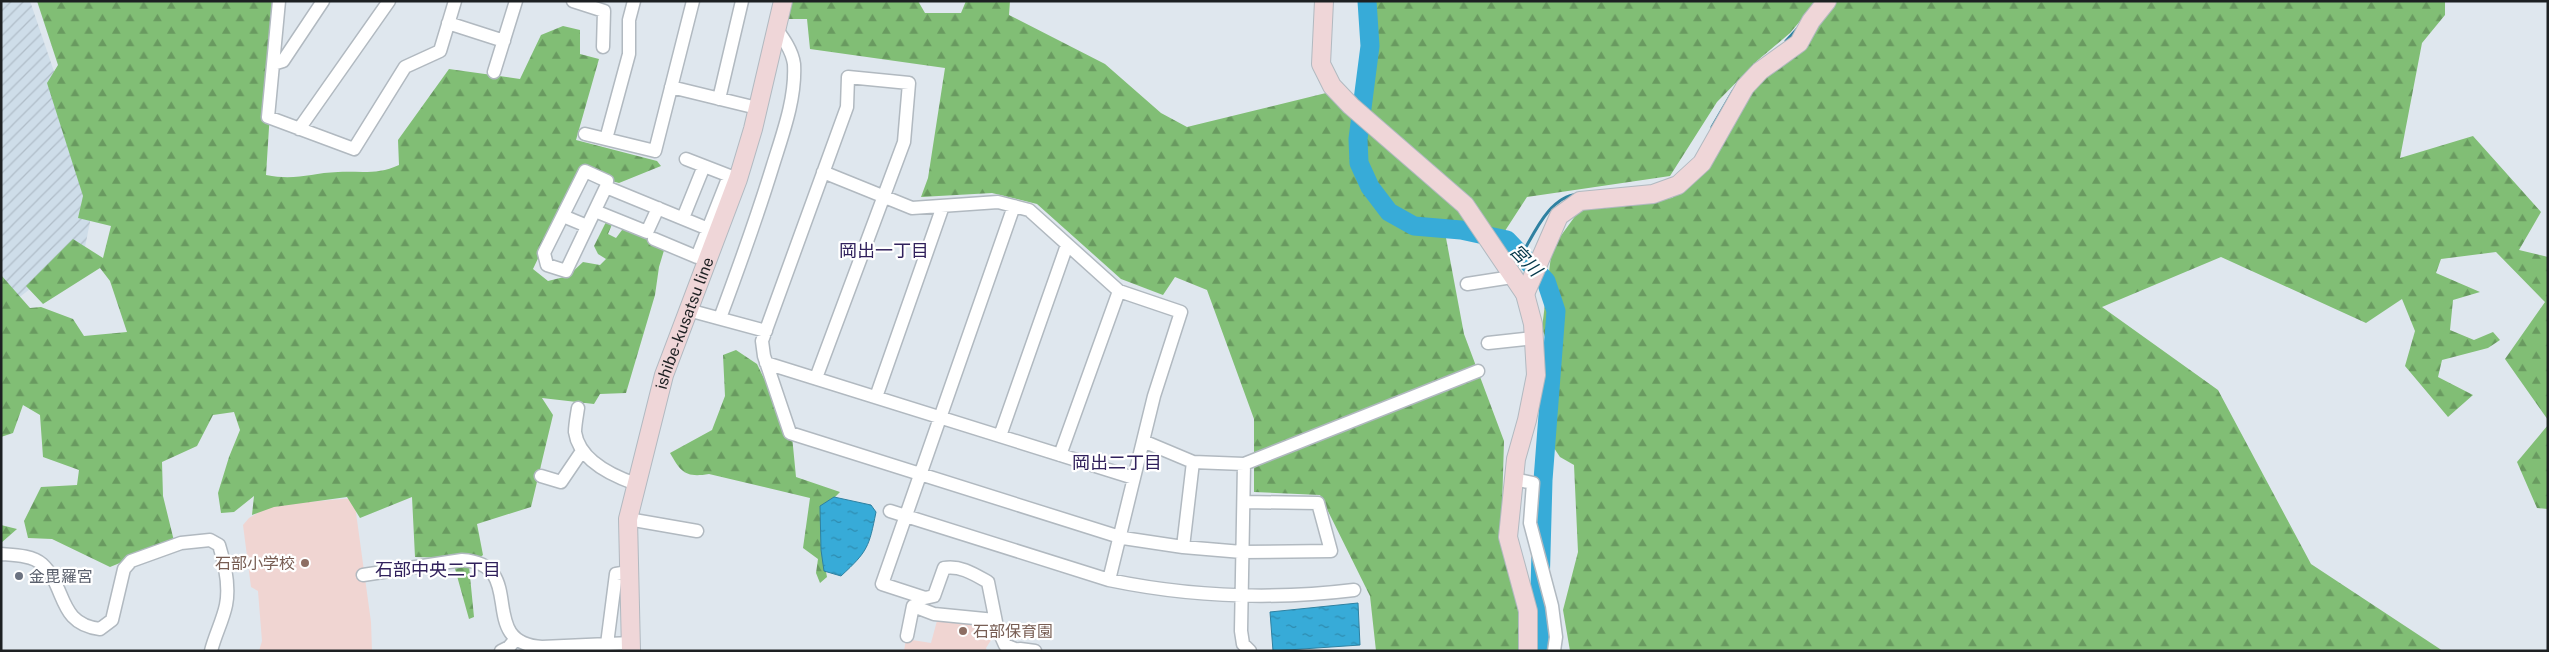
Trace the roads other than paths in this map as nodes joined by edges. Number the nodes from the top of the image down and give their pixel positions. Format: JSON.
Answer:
{"nodes":[{"id":1,"x":279,"y":1,"type":"edge"},
{"id":2,"x":323,"y":1,"type":"edge"},
{"id":3,"x":389,"y":1,"type":"edge"},
{"id":4,"x":455,"y":1,"type":"edge"},
{"id":5,"x":516,"y":1,"type":"edge"},
{"id":6,"x":634,"y":1,"type":"edge"},
{"id":7,"x":693,"y":1,"type":"edge"},
{"id":8,"x":742,"y":1,"type":"edge"},
{"id":9,"x":783,"y":1,"type":"edge"},
{"id":10,"x":1324,"y":1,"type":"edge"},
{"id":11,"x":1827,"y":1,"type":"edge"},
{"id":12,"x":576,"y":2,"type":"edge"},
{"id":13,"x":448,"y":24,"type":"junction"},
{"id":14,"x":775,"y":27,"type":"junction"},
{"id":15,"x":504,"y":41,"type":"junction"},
{"id":16,"x":603,"y":47,"type":"dead end"},
{"id":17,"x":274,"y":64,"type":"junction"},
{"id":18,"x":494,"y":72,"type":"dead end"},
{"id":19,"x":671,"y":87,"type":"junction"},
{"id":20,"x":719,"y":99,"type":"junction"},
{"id":21,"x":757,"y":108,"type":"junction"},
{"id":22,"x":299,"y":128,"type":"junction"},
{"id":23,"x":585,"y":134,"type":"dead end"},
{"id":24,"x":606,"y":139,"type":"junction"},
{"id":25,"x":686,"y":159,"type":"dead end"},
{"id":26,"x":704,"y":166,"type":"junction"},
{"id":27,"x":823,"y":172,"type":"junction"},
{"id":28,"x":733,"y":178,"type":"junction"},
{"id":29,"x":606,"y":187,"type":"junction"},
{"id":30,"x":884,"y":197,"type":"junction"},
{"id":31,"x":943,"y":206,"type":"junction"},
{"id":32,"x":1014,"y":206,"type":"junction"},
{"id":33,"x":658,"y":208,"type":"junction"},
{"id":34,"x":595,"y":211,"type":"junction"},
{"id":35,"x":563,"y":216,"type":"junction"},
{"id":36,"x":683,"y":218,"type":"junction"},
{"id":37,"x":587,"y":226,"type":"junction"},
{"id":38,"x":713,"y":231,"type":"junction"},
{"id":39,"x":654,"y":239,"type":"dead end"},
{"id":40,"x":1068,"y":245,"type":"junction"},
{"id":41,"x":1512,"y":277,"type":"junction"},
{"id":42,"x":1467,"y":284,"type":"dead end"},
{"id":43,"x":1119,"y":291,"type":"junction"},
{"id":44,"x":1525,"y":294,"type":"junction"},
{"id":45,"x":688,"y":310,"type":"junction"},
{"id":46,"x":720,"y":318,"type":"junction"},
{"id":47,"x":766,"y":330,"type":"junction"},
{"id":48,"x":1534,"y":338,"type":"junction"},
{"id":49,"x":1488,"y":343,"type":"dead end"},
{"id":50,"x":766,"y":363,"type":"junction"},
{"id":51,"x":1478,"y":371,"type":"dead end"},
{"id":52,"x":816,"y":378,"type":"junction"},
{"id":53,"x":876,"y":397,"type":"junction"},
{"id":54,"x":578,"y":408,"type":"dead end"},
{"id":55,"x":939,"y":417,"type":"junction"},
{"id":56,"x":1000,"y":436,"type":"junction"},
{"id":57,"x":1143,"y":441,"type":"junction"},
{"id":58,"x":582,"y":451,"type":"junction"},
{"id":59,"x":1060,"y":454,"type":"junction"},
{"id":60,"x":1193,"y":462,"type":"junction"},
{"id":61,"x":1244,"y":464,"type":"junction"},
{"id":62,"x":919,"y":474,"type":"junction"},
{"id":63,"x":541,"y":476,"type":"dead end"},
{"id":64,"x":1134,"y":478,"type":"junction"},
{"id":65,"x":1516,"y":480,"type":"junction"},
{"id":66,"x":636,"y":484,"type":"junction"},
{"id":67,"x":1244,"y":502,"type":"junction"},
{"id":68,"x":890,"y":511,"type":"dead end"},
{"id":69,"x":904,"y":516,"type":"junction"},
{"id":70,"x":628,"y":519,"type":"junction"},
{"id":71,"x":696,"y":531,"type":"dead end"},
{"id":72,"x":1120,"y":537,"type":"junction"},
{"id":73,"x":1183,"y":547,"type":"junction"},
{"id":74,"x":1244,"y":552,"type":"junction"},
{"id":75,"x":1,"y":554,"type":"edge"},
{"id":76,"x":628,"y":572,"type":"junction"},
{"id":77,"x":364,"y":575,"type":"dead end"},
{"id":78,"x":1110,"y":580,"type":"junction"},
{"id":79,"x":1354,"y":590,"type":"dead end"},
{"id":80,"x":1244,"y":596,"type":"junction"},
{"id":81,"x":995,"y":620,"type":"junction"},
{"id":82,"x":907,"y":636,"type":"dead end"},
{"id":83,"x":515,"y":640,"type":"junction"},
{"id":84,"x":607,"y":644,"type":"junction"},
{"id":85,"x":631,"y":647,"type":"edge"},
{"id":86,"x":1020,"y":650,"type":"edge"},
{"id":87,"x":211,"y":651,"type":"edge"},
{"id":88,"x":501,"y":651,"type":"edge"},
{"id":89,"x":1035,"y":651,"type":"edge"},
{"id":90,"x":1250,"y":651,"type":"edge"},
{"id":91,"x":1528,"y":651,"type":"edge"},
{"id":92,"x":1554,"y":651,"type":"edge"}],
"edges":[{"from":1,"to":17,"type":"street"},
{"from":2,"to":17,"type":"street"},
{"from":3,"to":22,"type":"street"},
{"from":4,"to":13,"type":"street"},
{"from":5,"to":15,"type":"street"},
{"from":6,"to":24,"type":"street"},
{"from":7,"to":19,"type":"street"},
{"from":8,"to":20,"type":"street"},
{"from":9,"to":14,"type":"street","name":"ishibe-kusatsu line"},
{"from":10,"to":41,"type":"street"},
{"from":11,"to":44,"type":"street"},
{"from":12,"to":16,"type":"street"},
{"from":13,"to":15,"type":"street"},
{"from":13,"to":22,"type":"street"},
{"from":14,"to":21,"type":"street","name":"ishibe-kusatsu line"},
{"from":14,"to":46,"type":"street"},
{"from":15,"to":18,"type":"street"},
{"from":17,"to":22,"type":"street"},
{"from":19,"to":20,"type":"street"},
{"from":19,"to":24,"type":"street"},
{"from":20,"to":21,"type":"street"},
{"from":21,"to":28,"type":"street","name":"ishibe-kusatsu line"},
{"from":23,"to":24,"type":"street"},
{"from":25,"to":26,"type":"street"},
{"from":26,"to":28,"type":"street"},
{"from":26,"to":36,"type":"street"},
{"from":27,"to":30,"type":"street"},
{"from":27,"to":30,"type":"street"},
{"from":27,"to":47,"type":"street"},
{"from":28,"to":38,"type":"street","name":"ishibe-kusatsu line"},
{"from":29,"to":33,"type":"street"},
{"from":29,"to":34,"type":"street"},
{"from":29,"to":35,"type":"street"},
{"from":30,"to":31,"type":"street"},
{"from":30,"to":52,"type":"street"},
{"from":31,"to":32,"type":"street"},
{"from":31,"to":53,"type":"street"},
{"from":32,"to":40,"type":"street"},
{"from":32,"to":55,"type":"street"},
{"from":33,"to":34,"type":"street"},
{"from":33,"to":36,"type":"street"},
{"from":34,"to":37,"type":"street"},
{"from":35,"to":37,"type":"street"},
{"from":35,"to":37,"type":"street"},
{"from":36,"to":38,"type":"street"},
{"from":38,"to":39,"type":"street"},
{"from":38,"to":45,"type":"street","name":"ishibe-kusatsu line"},
{"from":40,"to":43,"type":"street"},
{"from":40,"to":56,"type":"street"},
{"from":41,"to":42,"type":"street"},
{"from":41,"to":44,"type":"street"},
{"from":43,"to":57,"type":"street"},
{"from":43,"to":59,"type":"street"},
{"from":44,"to":48,"type":"street"},
{"from":45,"to":46,"type":"street"},
{"from":45,"to":66,"type":"street","name":"ishibe-kusatsu line"},
{"from":46,"to":47,"type":"street"},
{"from":47,"to":50,"type":"street"},
{"from":48,"to":49,"type":"street"},
{"from":48,"to":65,"type":"street"},
{"from":50,"to":52,"type":"street"},
{"from":50,"to":62,"type":"street"},
{"from":51,"to":61,"type":"street"},
{"from":52,"to":53,"type":"street"},
{"from":53,"to":55,"type":"street"},
{"from":54,"to":58,"type":"street"},
{"from":55,"to":56,"type":"street"},
{"from":55,"to":62,"type":"street"},
{"from":56,"to":59,"type":"street"},
{"from":57,"to":60,"type":"street"},
{"from":57,"to":64,"type":"street"},
{"from":58,"to":63,"type":"street"},
{"from":58,"to":66,"type":"street"},
{"from":59,"to":64,"type":"street"},
{"from":60,"to":61,"type":"street"},
{"from":60,"to":73,"type":"street"},
{"from":61,"to":67,"type":"street"},
{"from":62,"to":69,"type":"street"},
{"from":62,"to":72,"type":"street"},
{"from":64,"to":72,"type":"street"},
{"from":65,"to":91,"type":"street"},
{"from":65,"to":92,"type":"street"},
{"from":66,"to":70,"type":"street","name":"ishibe-kusatsu line"},
{"from":67,"to":74,"type":"street"},
{"from":67,"to":74,"type":"street"},
{"from":68,"to":69,"type":"street"},
{"from":69,"to":78,"type":"street"},
{"from":69,"to":81,"type":"street"},
{"from":70,"to":71,"type":"street"},
{"from":70,"to":76,"type":"street","name":"ishibe-kusatsu line"},
{"from":72,"to":73,"type":"street"},
{"from":72,"to":78,"type":"street"},
{"from":73,"to":74,"type":"street"},
{"from":74,"to":80,"type":"street"},
{"from":75,"to":87,"type":"street"},
{"from":76,"to":84,"type":"street"},
{"from":76,"to":85,"type":"street","name":"ishibe-kusatsu line"},
{"from":77,"to":83,"type":"street"},
{"from":78,"to":80,"type":"street"},
{"from":79,"to":80,"type":"street"},
{"from":80,"to":90,"type":"street"},
{"from":81,"to":82,"type":"street"},
{"from":81,"to":86,"type":"street"},
{"from":83,"to":84,"type":"street"},
{"from":83,"to":88,"type":"street"},
{"from":84,"to":85,"type":"street"},
{"from":86,"to":89,"type":"street"}]}
